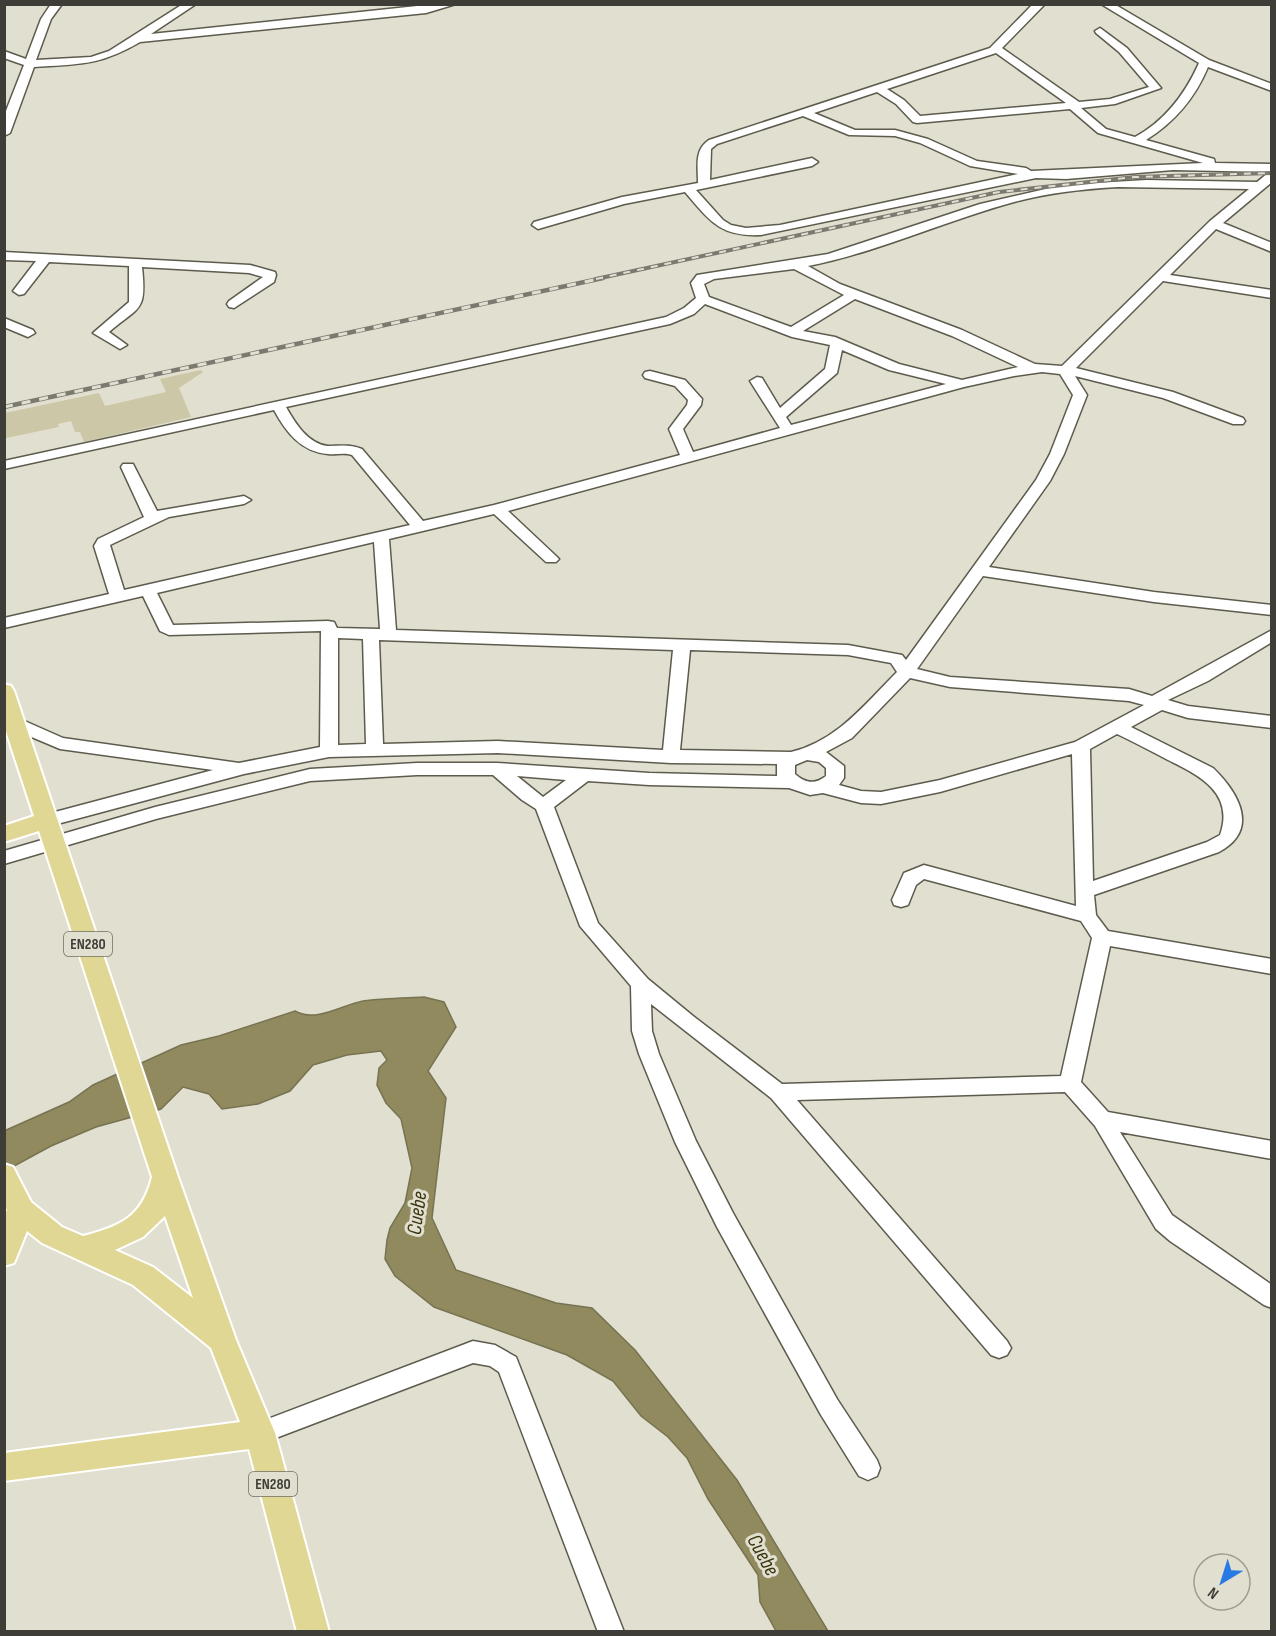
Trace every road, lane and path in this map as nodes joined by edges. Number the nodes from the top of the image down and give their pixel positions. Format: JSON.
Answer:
{"nodes":[{"id":1,"x":57,"y":4,"type":"edge"},
{"id":2,"x":191,"y":4,"type":"edge"},
{"id":3,"x":451,"y":4,"type":"edge"},
{"id":4,"x":1040,"y":4,"type":"edge"},
{"id":5,"x":1125,"y":4,"type":"edge"},
{"id":6,"x":1110,"y":7,"type":"edge"},
{"id":7,"x":374,"y":9,"type":"edge"},
{"id":8,"x":1100,"y":32,"type":"dead end"},
{"id":9,"x":138,"y":39,"type":"junction"},
{"id":10,"x":994,"y":50,"type":"junction"},
{"id":11,"x":4,"y":54,"type":"edge"},
{"id":12,"x":1205,"y":62,"type":"junction"},
{"id":13,"x":31,"y":64,"type":"junction"},
{"id":14,"x":878,"y":88,"type":"junction"},
{"id":15,"x":1272,"y":88,"type":"edge"},
{"id":16,"x":1073,"y":105,"type":"junction"},
{"id":17,"x":802,"y":112,"type":"junction"},
{"id":18,"x":4,"y":133,"type":"edge"},
{"id":19,"x":1134,"y":141,"type":"junction"},
{"id":20,"x":812,"y":162,"type":"dead end"},
{"id":21,"x":1229,"y":166,"type":"junction"},
{"id":22,"x":1036,"y":174,"type":"junction"},
{"id":23,"x":1268,"y":177,"type":"edge"},
{"id":24,"x":704,"y":185,"type":"junction"},
{"id":25,"x":688,"y":189,"type":"junction"},
{"id":26,"x":1214,"y":224,"type":"junction"},
{"id":27,"x":538,"y":225,"type":"dead end"},
{"id":28,"x":1272,"y":248,"type":"edge"},
{"id":29,"x":4,"y":256,"type":"edge"},
{"id":30,"x":46,"y":257,"type":"junction"},
{"id":31,"x":135,"y":264,"type":"junction"},
{"id":32,"x":798,"y":266,"type":"junction"},
{"id":33,"x":1160,"y":277,"type":"junction"},
{"id":34,"x":19,"y":291,"type":"dead end"},
{"id":35,"x":856,"y":293,"type":"junction"},
{"id":36,"x":1272,"y":294,"type":"edge"},
{"id":37,"x":703,"y":299,"type":"junction"},
{"id":38,"x":234,"y":304,"type":"dead end"},
{"id":39,"x":4,"y":322,"type":"edge"},
{"id":40,"x":792,"y":332,"type":"junction"},
{"id":41,"x":28,"y":333,"type":"dead end"},
{"id":42,"x":837,"y":343,"type":"junction"},
{"id":43,"x":120,"y":345,"type":"dead end"},
{"id":44,"x":1034,"y":369,"type":"junction"},
{"id":45,"x":1066,"y":371,"type":"junction"},
{"id":46,"x":650,"y":375,"type":"dead end"},
{"id":47,"x":756,"y":381,"type":"dead end"},
{"id":48,"x":961,"y":384,"type":"junction"},
{"id":49,"x":278,"y":404,"type":"junction"},
{"id":50,"x":778,"y":417,"type":"junction"},
{"id":51,"x":1238,"y":421,"type":"dead end"},
{"id":52,"x":789,"y":431,"type":"junction"},
{"id":53,"x":688,"y":457,"type":"junction"},
{"id":54,"x":4,"y":465,"type":"edge"},
{"id":55,"x":128,"y":467,"type":"dead end"},
{"id":56,"x":244,"y":500,"type":"dead end"},
{"id":57,"x":496,"y":509,"type":"junction"},
{"id":58,"x":152,"y":517,"type":"junction"},
{"id":59,"x":420,"y":527,"type":"junction"},
{"id":60,"x":381,"y":535,"type":"junction"},
{"id":61,"x":551,"y":559,"type":"dead end"},
{"id":62,"x":977,"y":570,"type":"junction"},
{"id":63,"x":147,"y":589,"type":"junction"},
{"id":64,"x":118,"y":596,"type":"junction"},
{"id":65,"x":1272,"y":610,"type":"edge"},
{"id":66,"x":4,"y":623,"type":"edge"},
{"id":67,"x":330,"y":633,"type":"junction"},
{"id":68,"x":380,"y":634,"type":"junction"},
{"id":69,"x":1272,"y":635,"type":"edge"},
{"id":70,"x":682,"y":644,"type":"junction"},
{"id":71,"x":906,"y":672,"type":"junction"},
{"id":72,"x":4,"y":691,"type":"edge"},
{"id":73,"x":1158,"y":705,"type":"junction"},
{"id":74,"x":14,"y":723,"type":"junction"},
{"id":75,"x":1272,"y":723,"type":"edge"},
{"id":76,"x":1118,"y":727,"type":"junction"},
{"id":77,"x":846,"y":734,"type":"junction"},
{"id":78,"x":60,"y":743,"type":"junction"},
{"id":79,"x":1082,"y":746,"type":"junction"},
{"id":80,"x":498,"y":747,"type":"junction"},
{"id":81,"x":375,"y":750,"type":"junction"},
{"id":82,"x":329,"y":751,"type":"junction"},
{"id":83,"x":24,"y":753,"type":"junction"},
{"id":84,"x":304,"y":755,"type":"junction"},
{"id":85,"x":652,"y":756,"type":"junction"},
{"id":86,"x":799,"y":756,"type":"junction"},
{"id":87,"x":671,"y":757,"type":"junction"},
{"id":88,"x":244,"y":768,"type":"junction"},
{"id":89,"x":497,"y":769,"type":"junction"},
{"id":90,"x":835,"y":769,"type":"junction"},
{"id":91,"x":585,"y":774,"type":"junction"},
{"id":92,"x":310,"y":775,"type":"junction"},
{"id":93,"x":649,"y":778,"type":"junction"},
{"id":94,"x":791,"y":782,"type":"junction"},
{"id":95,"x":824,"y":787,"type":"junction"},
{"id":96,"x":881,"y":798,"type":"junction"},
{"id":97,"x":544,"y":805,"type":"junction"},
{"id":98,"x":50,"y":831,"type":"junction"},
{"id":99,"x":4,"y":834,"type":"edge"},
{"id":100,"x":4,"y":858,"type":"edge"},
{"id":101,"x":1084,"y":891,"type":"junction"},
{"id":102,"x":901,"y":900,"type":"dead end"},
{"id":103,"x":1087,"y":916,"type":"junction"},
{"id":104,"x":1102,"y":938,"type":"junction"},
{"id":105,"x":1272,"y":967,"type":"edge"},
{"id":106,"x":641,"y":984,"type":"junction"},
{"id":107,"x":1070,"y":1084,"type":"junction"},
{"id":108,"x":778,"y":1092,"type":"junction"},
{"id":109,"x":1102,"y":1120,"type":"junction"},
{"id":110,"x":1272,"y":1150,"type":"edge"},
{"id":111,"x":165,"y":1177,"type":"junction"},
{"id":112,"x":7,"y":1179,"type":"edge"},
{"id":113,"x":21,"y":1210,"type":"junction"},
{"id":114,"x":80,"y":1249,"type":"junction"},
{"id":115,"x":4,"y":1254,"type":"edge"},
{"id":116,"x":1272,"y":1298,"type":"edge"},
{"id":117,"x":222,"y":1340,"type":"junction"},
{"id":118,"x":999,"y":1348,"type":"dead end"},
{"id":119,"x":260,"y":1433,"type":"junction"},
{"id":120,"x":4,"y":1467,"type":"edge"},
{"id":121,"x":868,"y":1468,"type":"dead end"},
{"id":122,"x":313,"y":1632,"type":"edge"},
{"id":123,"x":611,"y":1632,"type":"edge"}],
"edges":[{"from":1,"to":13,"type":"street"},
{"from":2,"to":9,"type":"street"},
{"from":3,"to":7,"type":"street"},
{"from":4,"to":10,"type":"street"},
{"from":5,"to":6,"type":"street"},
{"from":6,"to":12,"type":"street"},
{"from":7,"to":9,"type":"street"},
{"from":8,"to":16,"type":"street"},
{"from":9,"to":13,"type":"street"},
{"from":10,"to":14,"type":"street"},
{"from":10,"to":16,"type":"street"},
{"from":11,"to":13,"type":"street"},
{"from":12,"to":15,"type":"street"},
{"from":12,"to":19,"type":"street"},
{"from":13,"to":18,"type":"street"},
{"from":14,"to":16,"type":"street"},
{"from":14,"to":17,"type":"street"},
{"from":16,"to":19,"type":"street"},
{"from":17,"to":22,"type":"street"},
{"from":17,"to":24,"type":"street"},
{"from":19,"to":21,"type":"street"},
{"from":20,"to":24,"type":"street"},
{"from":21,"to":22,"type":"street"},
{"from":21,"to":23,"type":"street"},
{"from":22,"to":25,"type":"street"},
{"from":23,"to":26,"type":"street"},
{"from":23,"to":32,"type":"street"},
{"from":24,"to":25,"type":"street"},
{"from":25,"to":27,"type":"street"},
{"from":26,"to":28,"type":"street"},
{"from":26,"to":33,"type":"street"},
{"from":29,"to":30,"type":"street"},
{"from":30,"to":31,"type":"street"},
{"from":30,"to":34,"type":"street"},
{"from":31,"to":38,"type":"street"},
{"from":31,"to":43,"type":"street"},
{"from":32,"to":35,"type":"street"},
{"from":32,"to":37,"type":"street"},
{"from":33,"to":36,"type":"street"},
{"from":33,"to":45,"type":"street"},
{"from":35,"to":40,"type":"street"},
{"from":35,"to":44,"type":"street"},
{"from":37,"to":40,"type":"street"},
{"from":37,"to":49,"type":"street"},
{"from":39,"to":41,"type":"street"},
{"from":40,"to":42,"type":"street"},
{"from":42,"to":48,"type":"street"},
{"from":42,"to":50,"type":"street"},
{"from":44,"to":45,"type":"street"},
{"from":44,"to":48,"type":"street"},
{"from":45,"to":51,"type":"street"},
{"from":45,"to":62,"type":"street"},
{"from":46,"to":53,"type":"street"},
{"from":47,"to":50,"type":"street"},
{"from":48,"to":52,"type":"street"},
{"from":49,"to":54,"type":"street"},
{"from":49,"to":59,"type":"street"},
{"from":50,"to":52,"type":"street"},
{"from":52,"to":53,"type":"street"},
{"from":53,"to":57,"type":"street"},
{"from":55,"to":58,"type":"street"},
{"from":56,"to":58,"type":"street"},
{"from":57,"to":59,"type":"street"},
{"from":57,"to":61,"type":"street"},
{"from":58,"to":64,"type":"street"},
{"from":59,"to":60,"type":"street"},
{"from":60,"to":63,"type":"street"},
{"from":60,"to":68,"type":"street"},
{"from":62,"to":65,"type":"street"},
{"from":62,"to":71,"type":"street"},
{"from":63,"to":64,"type":"street"},
{"from":63,"to":67,"type":"street"},
{"from":64,"to":66,"type":"street"},
{"from":67,"to":68,"type":"street"},
{"from":67,"to":82,"type":"street"},
{"from":68,"to":70,"type":"street"},
{"from":68,"to":81,"type":"street"},
{"from":69,"to":73,"type":"street"},
{"from":70,"to":71,"type":"street"},
{"from":70,"to":87,"type":"street"},
{"from":71,"to":73,"type":"street"},
{"from":71,"to":77,"type":"street"},
{"from":72,"to":74,"type":"main road"},
{"from":73,"to":75,"type":"street"},
{"from":73,"to":76,"type":"street"},
{"from":74,"to":78,"type":"street"},
{"from":74,"to":83,"type":"main road"},
{"from":76,"to":79,"type":"street"},
{"from":76,"to":101,"type":"street"},
{"from":77,"to":86,"type":"street"},
{"from":77,"to":90,"type":"street"},
{"from":78,"to":83,"type":"street"},
{"from":78,"to":88,"type":"street"},
{"from":79,"to":96,"type":"street"},
{"from":79,"to":101,"type":"street"},
{"from":80,"to":81,"type":"street"},
{"from":80,"to":85,"type":"street"},
{"from":80,"to":89,"type":"street"},
{"from":81,"to":82,"type":"street"},
{"from":82,"to":84,"type":"street"},
{"from":83,"to":98,"type":"main road"},
{"from":84,"to":88,"type":"street"},
{"from":84,"to":92,"type":"street"},
{"from":85,"to":87,"type":"street"},
{"from":85,"to":93,"type":"street"},
{"from":86,"to":87,"type":"street"},
{"from":86,"to":90,"type":"street"},
{"from":86,"to":94,"type":"street"},
{"from":88,"to":98,"type":"street"},
{"from":89,"to":91,"type":"street"},
{"from":89,"to":92,"type":"street"},
{"from":89,"to":97,"type":"street"},
{"from":90,"to":95,"type":"street"},
{"from":90,"to":96,"type":"street"},
{"from":91,"to":93,"type":"street"},
{"from":91,"to":97,"type":"street"},
{"from":92,"to":98,"type":"street"},
{"from":93,"to":94,"type":"street"},
{"from":94,"to":95,"type":"street"},
{"from":95,"to":96,"type":"street"},
{"from":97,"to":106,"type":"street"},
{"from":98,"to":99,"type":"main road"},
{"from":98,"to":100,"type":"street"},
{"from":98,"to":111,"type":"main road","number":"EN280"},
{"from":101,"to":103,"type":"street"},
{"from":102,"to":103,"type":"street"},
{"from":103,"to":104,"type":"street"},
{"from":104,"to":105,"type":"street"},
{"from":104,"to":107,"type":"street"},
{"from":106,"to":108,"type":"street"},
{"from":106,"to":121,"type":"street"},
{"from":107,"to":108,"type":"street"},
{"from":107,"to":109,"type":"street"},
{"from":108,"to":118,"type":"street"},
{"from":109,"to":110,"type":"street"},
{"from":109,"to":116,"type":"street"},
{"from":111,"to":114,"type":"main road"},
{"from":111,"to":117,"type":"main road","number":"EN280"},
{"from":112,"to":113,"type":"main road","number":"EN280"},
{"from":113,"to":114,"type":"main road","number":"EN280"},
{"from":113,"to":115,"type":"main road"},
{"from":114,"to":117,"type":"main road","number":"EN280"},
{"from":117,"to":119,"type":"main road","number":"EN280"},
{"from":119,"to":120,"type":"main road"},
{"from":119,"to":122,"type":"main road","number":"EN280"},
{"from":119,"to":123,"type":"street"}]}
